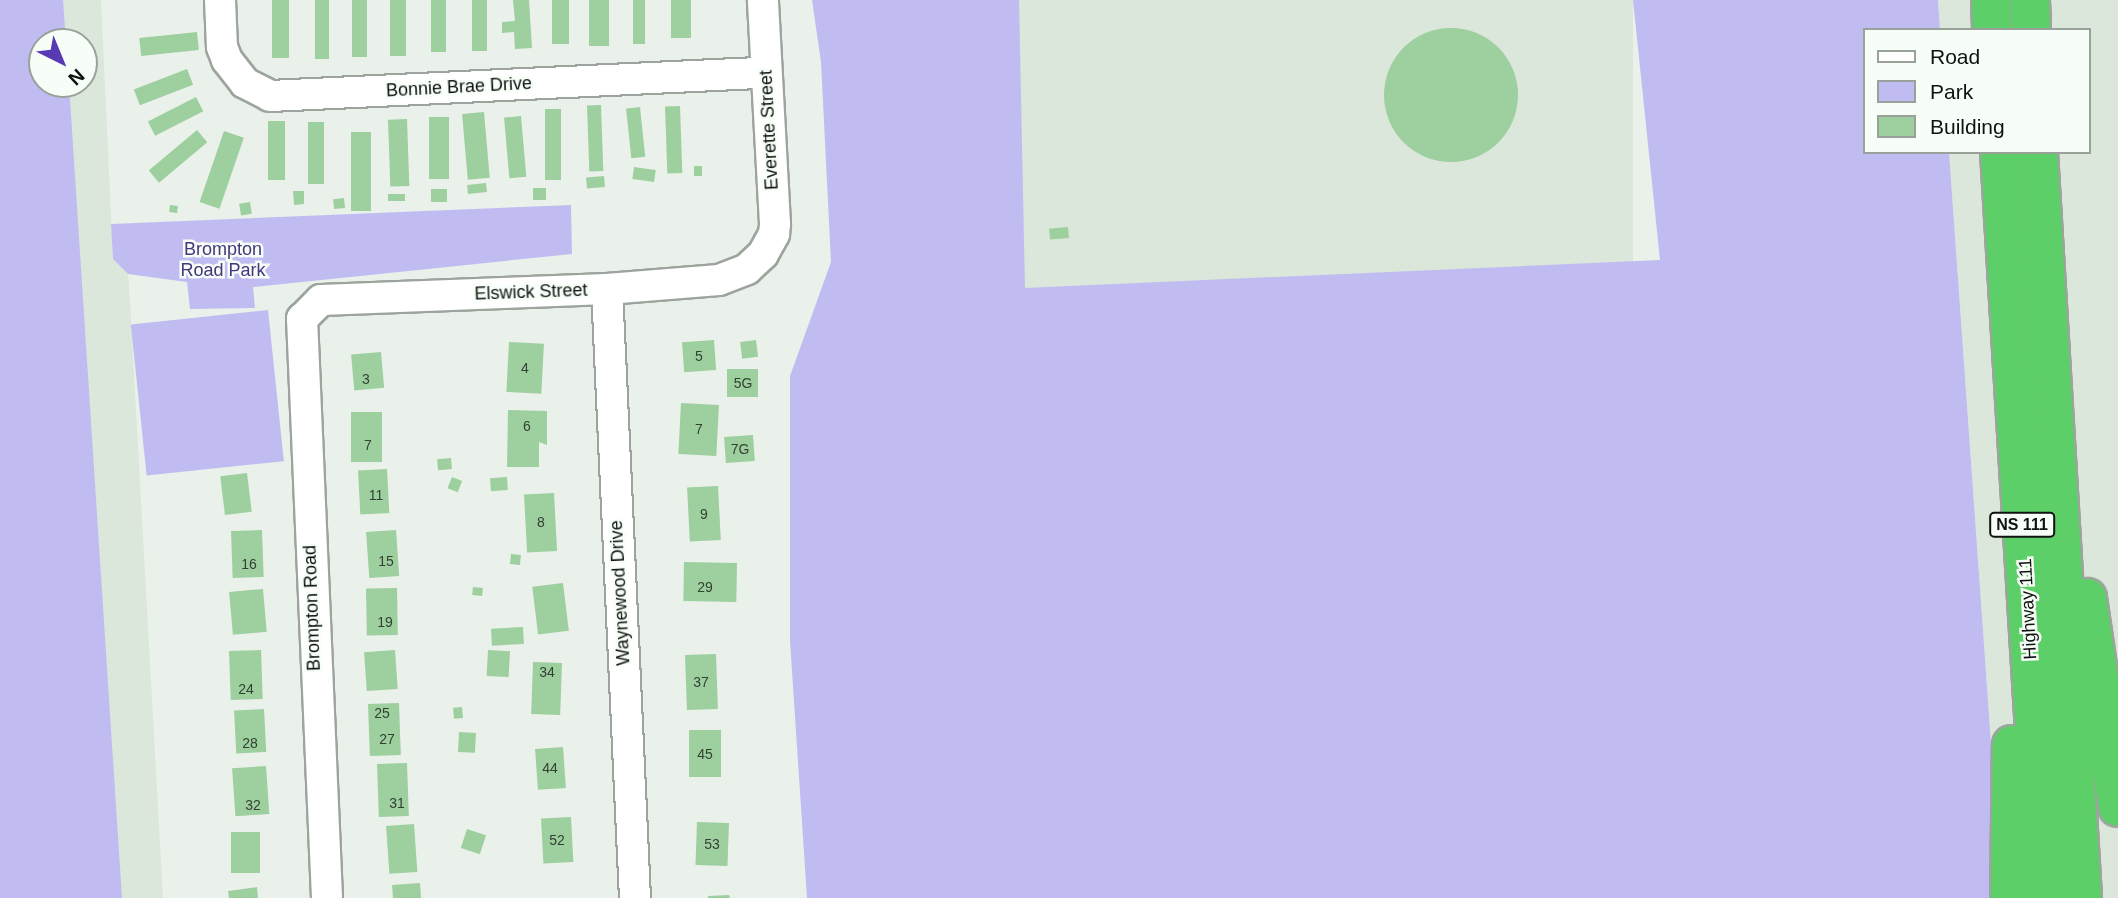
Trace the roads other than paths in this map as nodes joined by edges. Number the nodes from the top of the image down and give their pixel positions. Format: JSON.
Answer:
{"nodes":[{"id":1,"x":220,"y":0,"type":"edge"},
{"id":2,"x":763,"y":0,"type":"edge"},
{"id":3,"x":2030,"y":0,"type":"edge"},
{"id":4,"x":2031,"y":28,"type":"edge"},
{"id":5,"x":766,"y":72,"type":"junction"},
{"id":6,"x":1992,"y":154,"type":"edge"},
{"id":7,"x":2000,"y":154,"type":"edge"},
{"id":8,"x":2038,"y":154,"type":"edge"},
{"id":9,"x":761,"y":257,"type":"joint"},
{"id":10,"x":2045,"y":270,"type":"junction"},
{"id":11,"x":607,"y":289,"type":"junction"},
{"id":12,"x":302,"y":319,"type":"joint"},
{"id":13,"x":2118,"y":807,"type":"edge"},
{"id":14,"x":327,"y":898,"type":"edge"},
{"id":15,"x":635,"y":898,"type":"edge"},
{"id":16,"x":2010,"y":898,"type":"edge"},
{"id":17,"x":2045,"y":898,"type":"edge"},
{"id":18,"x":2082,"y":898,"type":"edge"}],
"edges":[{"from":1,"to":5,"type":"street","name":"Bonnie Brae Drive"},
{"from":2,"to":5,"type":"street","name":"Everette Street"},
{"from":3,"to":4,"type":"highway"},
{"from":5,"to":9,"type":"street","name":"Everette Street"},
{"from":6,"to":16,"type":"highway"},
{"from":7,"to":17,"type":"highway","name":"Highway 111","number":"NS 111"},
{"from":8,"to":10,"type":"highway","name":"Highway 111","number":"NS 111"},
{"from":9,"to":11,"type":"street","name":"Elswick Street"},
{"from":10,"to":13,"type":"highway"},
{"from":10,"to":18,"type":"highway","name":"Highway 111","number":"NS 111"},
{"from":11,"to":12,"type":"street","name":"Elswick Street"},
{"from":11,"to":15,"type":"street","name":"Waynewood Drive"},
{"from":12,"to":14,"type":"street","name":"Brompton Road"}]}
